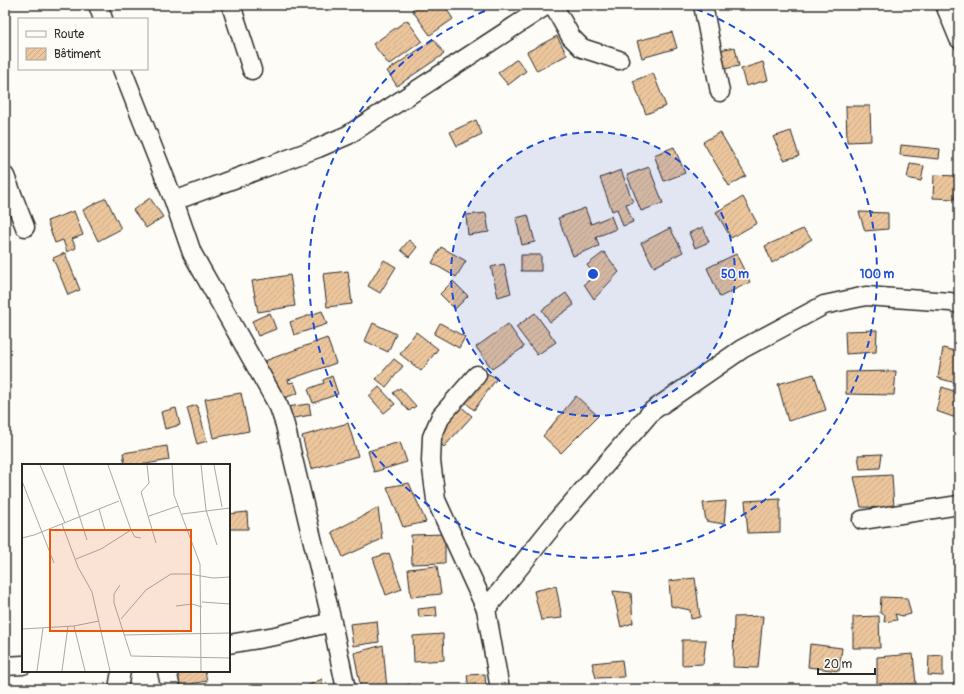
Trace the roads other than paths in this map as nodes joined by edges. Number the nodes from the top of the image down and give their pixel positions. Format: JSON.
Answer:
{"nodes":[{"id":1,"x":98,"y":5,"type":"edge"},
{"id":2,"x":231,"y":5,"type":"edge"},
{"id":3,"x":547,"y":5,"type":"edge"},
{"id":4,"x":553,"y":5,"type":"edge"},
{"id":5,"x":703,"y":5,"type":"edge"},
{"id":6,"x":945,"y":5,"type":"edge"},
{"id":7,"x":103,"y":18,"type":"edge"},
{"id":8,"x":959,"y":39,"type":"edge"},
{"id":9,"x":619,"y":60,"type":"dead end"},
{"id":10,"x":122,"y":70,"type":"edge"},
{"id":11,"x":252,"y":70,"type":"dead end"},
{"id":12,"x":720,"y":92,"type":"dead end"},
{"id":13,"x":5,"y":176,"type":"edge"},
{"id":14,"x":174,"y":201,"type":"junction"},
{"id":15,"x":25,"y":227,"type":"dead end"},
{"id":16,"x":959,"y":304,"type":"edge"},
{"id":17,"x":477,"y":375,"type":"dead end"},
{"id":18,"x":959,"y":505,"type":"edge"},
{"id":19,"x":862,"y":520,"type":"dead end"},
{"id":20,"x":486,"y":609,"type":"junction"},
{"id":21,"x":332,"y":622,"type":"junction"},
{"id":22,"x":230,"y":644,"type":"edge"},
{"id":23,"x":22,"y":665,"type":"edge"},
{"id":24,"x":5,"y":666,"type":"edge"},
{"id":25,"x":121,"y":672,"type":"edge"},
{"id":26,"x":167,"y":672,"type":"edge"},
{"id":27,"x":118,"y":689,"type":"edge"},
{"id":28,"x":171,"y":689,"type":"edge"},
{"id":29,"x":346,"y":689,"type":"edge"},
{"id":30,"x":500,"y":689,"type":"edge"}],
"edges":[{"from":1,"to":7,"type":"street"},
{"from":2,"to":11,"type":"street"},
{"from":3,"to":14,"type":"street"},
{"from":4,"to":9,"type":"street"},
{"from":5,"to":12,"type":"street"},
{"from":6,"to":8,"type":"street"},
{"from":10,"to":14,"type":"street"},
{"from":13,"to":15,"type":"street"},
{"from":14,"to":21,"type":"street"},
{"from":16,"to":20,"type":"street"},
{"from":17,"to":20,"type":"street"},
{"from":18,"to":19,"type":"street"},
{"from":20,"to":30,"type":"street"},
{"from":21,"to":22,"type":"street"},
{"from":21,"to":29,"type":"street"},
{"from":23,"to":24,"type":"street"},
{"from":25,"to":27,"type":"street"},
{"from":26,"to":28,"type":"street"}]}
